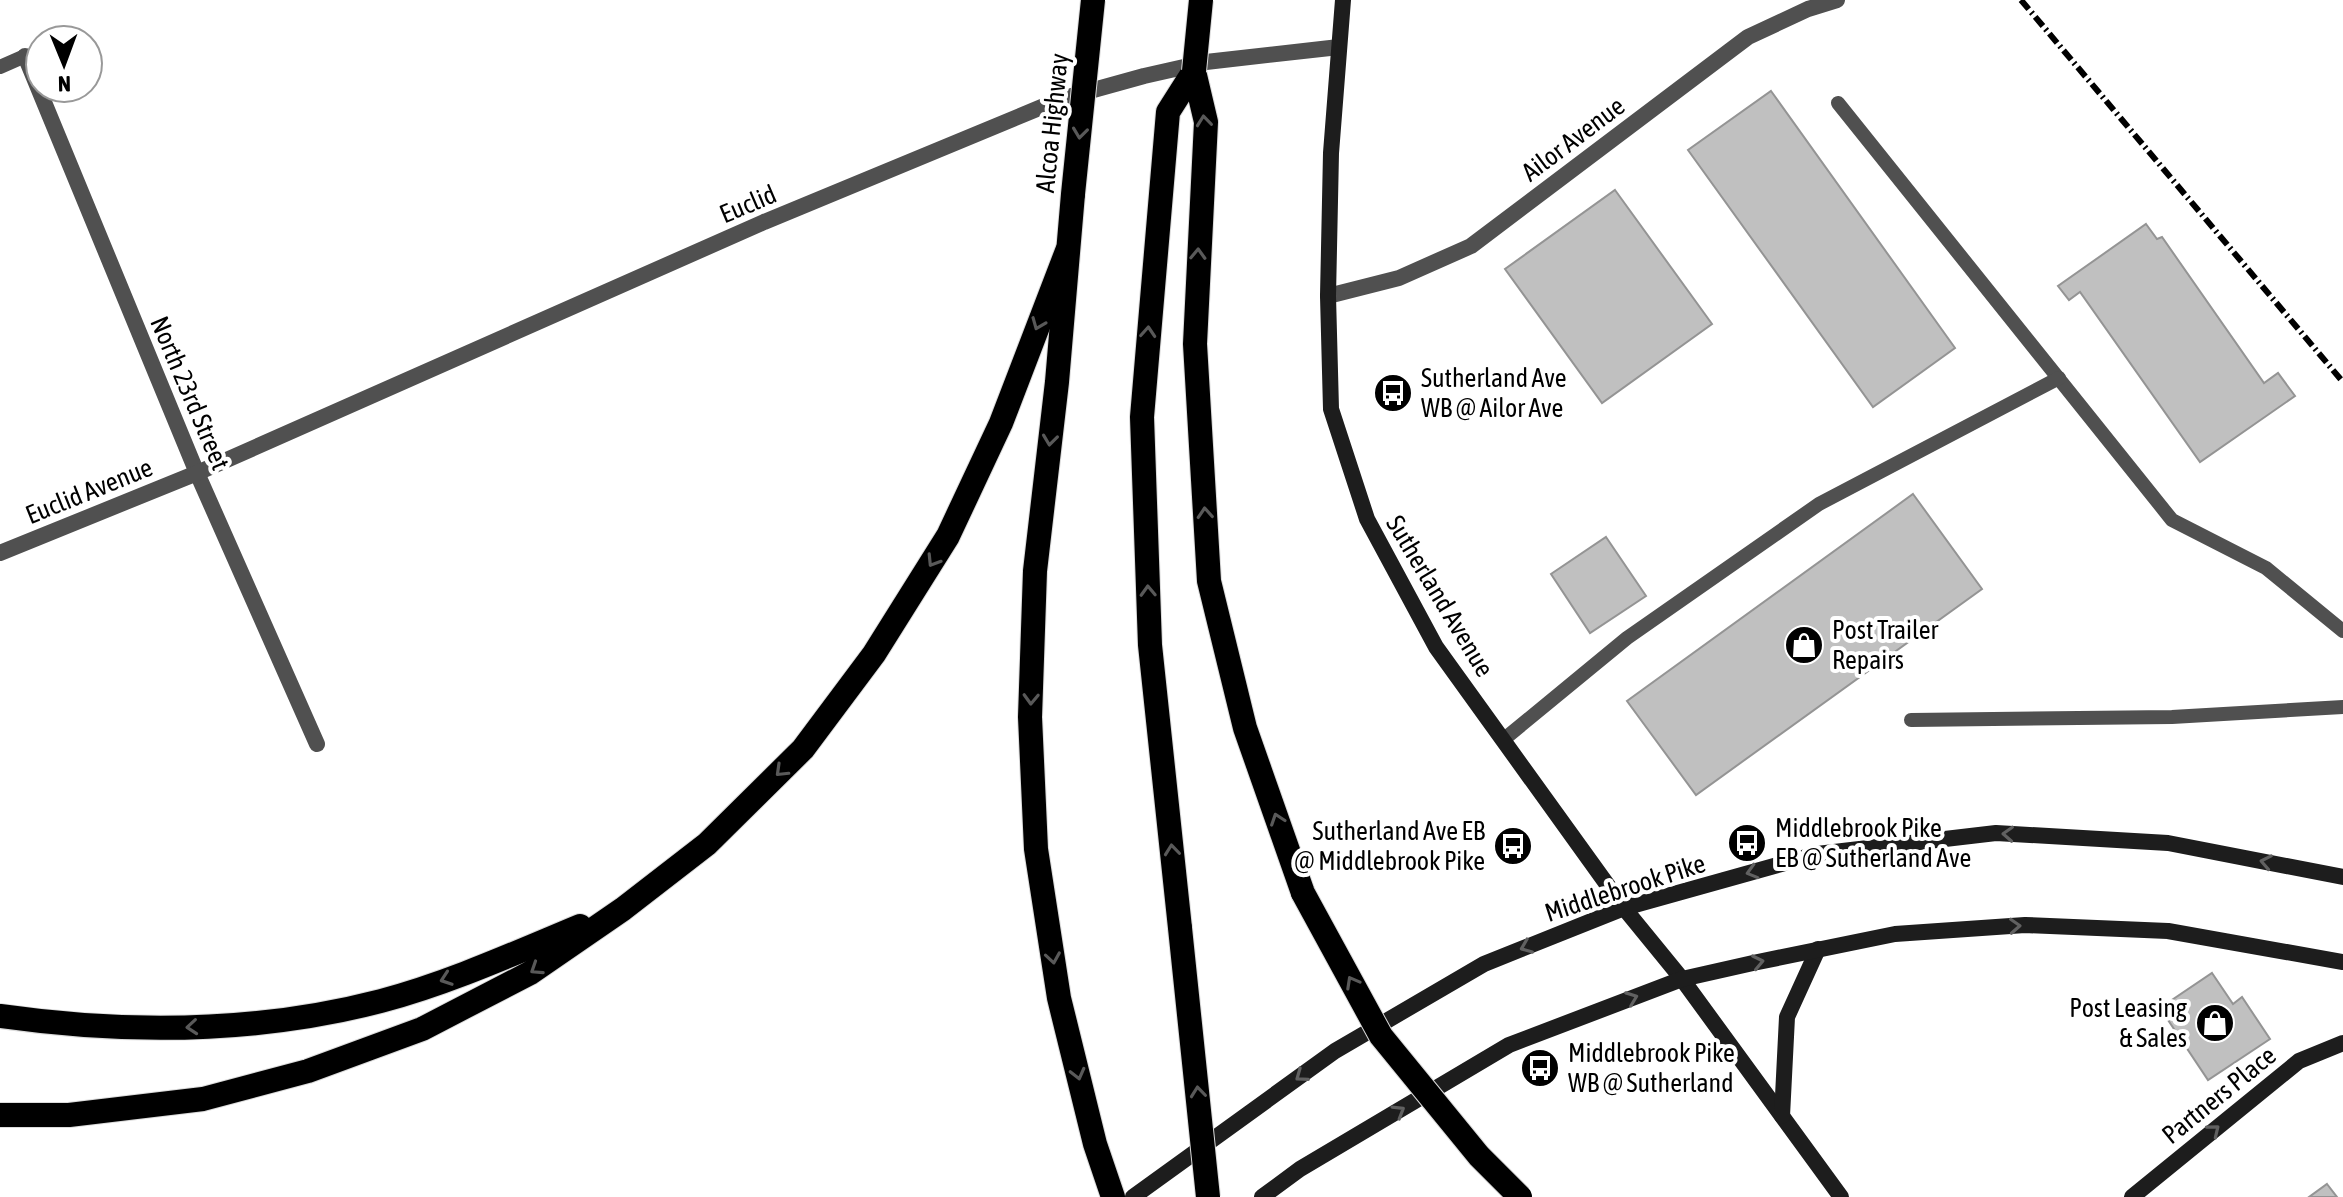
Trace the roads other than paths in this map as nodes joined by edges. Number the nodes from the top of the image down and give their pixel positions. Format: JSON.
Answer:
{"nodes":[{"id":1,"x":1093,"y":0,"type":"edge"},
{"id":2,"x":1201,"y":0,"type":"edge"},
{"id":3,"x":1343,"y":0,"type":"edge"},
{"id":4,"x":1837,"y":0,"type":"edge"},
{"id":5,"x":1339,"y":47,"type":"junction"},
{"id":6,"x":24,"y":56,"type":"edge"},
{"id":7,"x":0,"y":67,"type":"edge"},
{"id":8,"x":1194,"y":71,"type":"junction"},
{"id":9,"x":1838,"y":103,"type":"dead end"},
{"id":10,"x":45,"y":104,"type":"edge"},
{"id":11,"x":1067,"y":251,"type":"junction"},
{"id":12,"x":1328,"y":296,"type":"junction"},
{"id":13,"x":2059,"y":378,"type":"junction"},
{"id":14,"x":197,"y":473,"type":"junction"},
{"id":15,"x":0,"y":553,"type":"edge"},
{"id":16,"x":2343,"y":631,"type":"edge"},
{"id":17,"x":2343,"y":707,"type":"edge"},
{"id":18,"x":1911,"y":720,"type":"dead end"},
{"id":19,"x":1503,"y":740,"type":"junction"},
{"id":20,"x":317,"y":744,"type":"dead end"},
{"id":21,"x":2343,"y":877,"type":"edge"},
{"id":22,"x":1624,"y":908,"type":"junction"},
{"id":23,"x":623,"y":909,"type":"junction"},
{"id":24,"x":1818,"y":949,"type":"junction"},
{"id":25,"x":2343,"y":950,"type":"edge"},
{"id":26,"x":2320,"y":956,"type":"junction"},
{"id":27,"x":2343,"y":962,"type":"edge"},
{"id":28,"x":1682,"y":979,"type":"junction"},
{"id":29,"x":0,"y":1016,"type":"edge"},
{"id":30,"x":2343,"y":1043,"type":"edge"},
{"id":31,"x":0,"y":1115,"type":"edge"},
{"id":32,"x":1782,"y":1116,"type":"junction"},
{"id":33,"x":1113,"y":1197,"type":"edge"},
{"id":34,"x":1133,"y":1197,"type":"edge"},
{"id":35,"x":1208,"y":1197,"type":"edge"},
{"id":36,"x":1262,"y":1197,"type":"edge"},
{"id":37,"x":1520,"y":1197,"type":"edge"},
{"id":38,"x":1841,"y":1197,"type":"edge"},
{"id":39,"x":2132,"y":1197,"type":"edge"}],
"edges":[{"from":1,"to":11,"type":"highway","name":"Alcoa Highway","one_way":true,"bridge":true},
{"from":2,"to":8,"type":"highway","bridge":true},
{"from":3,"to":5,"type":"main road","name":"Sutherland Avenue"},
{"from":4,"to":12,"type":"street","name":"Ailor Avenue"},
{"from":5,"to":12,"type":"main road","name":"Sutherland Avenue"},
{"from":5,"to":14,"type":"street","name":"Euclid"},
{"from":6,"to":7,"type":"lane"},
{"from":35,"to":8,"type":"highway","one_way":true,"bridge":true},
{"from":37,"to":8,"type":"highway","one_way":true,"bridge":true},
{"from":9,"to":13,"type":"lane"},
{"from":10,"to":14,"type":"street","name":"North 23rd Street"},
{"from":11,"to":23,"type":"highway","one_way":true},
{"from":11,"to":33,"type":"highway","one_way":true},
{"from":12,"to":19,"type":"main road","name":"Sutherland Avenue"},
{"from":13,"to":16,"type":"lane"},
{"from":13,"to":19,"type":"lane"},
{"from":14,"to":15,"type":"street","name":"Euclid Avenue"},
{"from":14,"to":20,"type":"street","name":"North 23rd Street"},
{"from":17,"to":18,"type":"lane"},
{"from":19,"to":22,"type":"main road","name":"Sutherland Avenue"},
{"from":21,"to":22,"type":"main road","name":"Middlebrook Pike","one_way":true},
{"from":22,"to":28,"type":"main road","name":"Sutherland Avenue"},
{"from":22,"to":34,"type":"main road","name":"Middlebrook Pike","one_way":true},
{"from":23,"to":29,"type":"highway","one_way":true},
{"from":23,"to":31,"type":"highway","one_way":true},
{"from":24,"to":26,"type":"main road","one_way":true},
{"from":28,"to":24,"type":"main road","one_way":true},
{"from":24,"to":32,"type":"main road"},
{"from":25,"to":26,"type":"main road"},
{"from":26,"to":27,"type":"main road"},
{"from":28,"to":32,"type":"main road","name":"Sutherland Avenue"},
{"from":36,"to":28,"type":"main road","one_way":true},
{"from":39,"to":30,"type":"main road","name":"Partners Place","one_way":true},
{"from":32,"to":38,"type":"main road","name":"Sutherland Avenue"}]}
